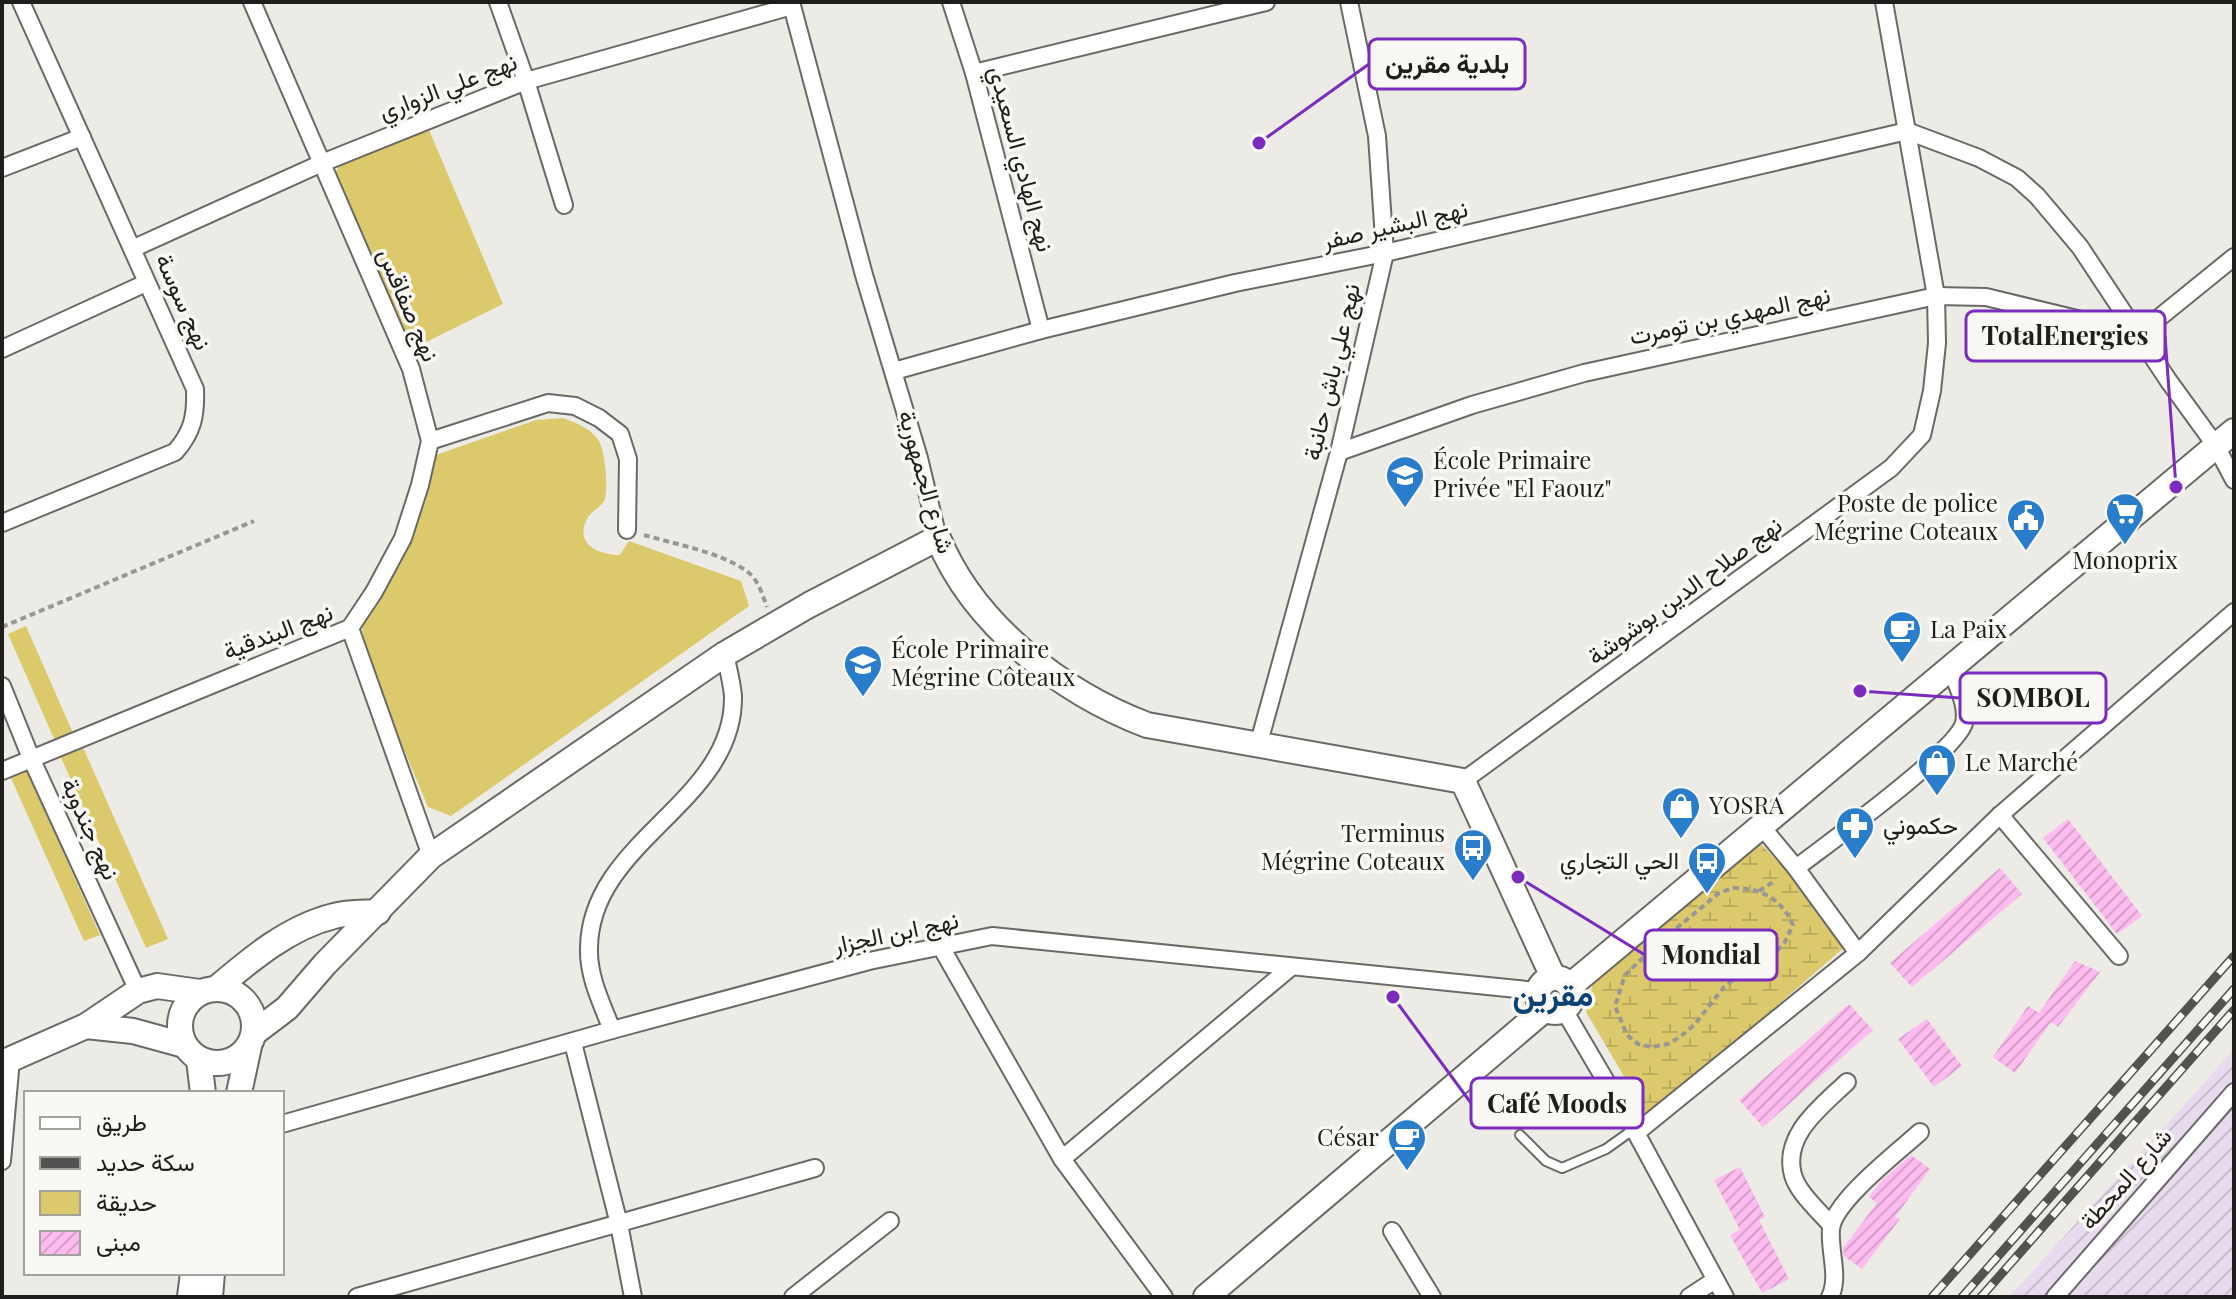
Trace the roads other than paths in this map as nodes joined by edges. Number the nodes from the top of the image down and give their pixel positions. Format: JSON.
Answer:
{"nodes":[{"id":1,"x":21,"y":2,"type":"edge"},
{"id":2,"x":252,"y":2,"type":"edge"},
{"id":3,"x":498,"y":2,"type":"edge"},
{"id":4,"x":951,"y":2,"type":"edge"},
{"id":5,"x":1266,"y":2,"type":"edge"},
{"id":6,"x":1349,"y":2,"type":"edge"},
{"id":7,"x":1884,"y":2,"type":"edge"},
{"id":8,"x":792,"y":4,"type":"edge"},
{"id":9,"x":974,"y":73,"type":"junction"},
{"id":10,"x":526,"y":81,"type":"junction"},
{"id":11,"x":1907,"y":131,"type":"junction"},
{"id":12,"x":82,"y":137,"type":"junction"},
{"id":13,"x":322,"y":163,"type":"junction"},
{"id":14,"x":2,"y":168,"type":"edge"},
{"id":15,"x":564,"y":205,"type":"dead end"},
{"id":16,"x":134,"y":248,"type":"junction"},
{"id":17,"x":1385,"y":253,"type":"junction"},
{"id":18,"x":2234,"y":257,"type":"edge"},
{"id":19,"x":146,"y":283,"type":"junction"},
{"id":20,"x":1936,"y":296,"type":"junction"},
{"id":21,"x":1041,"y":330,"type":"junction"},
{"id":22,"x":2139,"y":334,"type":"junction"},
{"id":23,"x":2,"y":349,"type":"edge"},
{"id":24,"x":894,"y":371,"type":"junction"},
{"id":25,"x":2225,"y":439,"type":"edge"},
{"id":26,"x":430,"y":441,"type":"junction"},
{"id":27,"x":1339,"y":452,"type":"junction"},
{"id":28,"x":2234,"y":480,"type":"edge"},
{"id":29,"x":2,"y":523,"type":"edge"},
{"id":30,"x":627,"y":530,"type":"road end"},
{"id":31,"x":938,"y":538,"type":"junction"},
{"id":32,"x":2234,"y":612,"type":"edge"},
{"id":33,"x":350,"y":628,"type":"junction"},
{"id":34,"x":725,"y":654,"type":"junction"},
{"id":35,"x":1951,"y":669,"type":"junction"},
{"id":36,"x":2,"y":686,"type":"edge"},
{"id":37,"x":1258,"y":746,"type":"junction"},
{"id":38,"x":31,"y":758,"type":"junction"},
{"id":39,"x":2,"y":771,"type":"edge"},
{"id":40,"x":1463,"y":781,"type":"junction"},
{"id":41,"x":2000,"y":815,"type":"junction"},
{"id":42,"x":1762,"y":827,"type":"junction"},
{"id":43,"x":431,"y":856,"type":"junction"},
{"id":44,"x":1796,"y":868,"type":"junction"},
{"id":45,"x":378,"y":912,"type":"junction"},
{"id":46,"x":941,"y":947,"type":"junction"},
{"id":47,"x":1858,"y":953,"type":"junction"},
{"id":48,"x":2119,"y":956,"type":"dead end"},
{"id":49,"x":1291,"y":967,"type":"junction"},
{"id":50,"x":208,"y":990,"type":"junction"},
{"id":51,"x":138,"y":991,"type":"junction"},
{"id":52,"x":1554,"y":995,"type":"junction"},
{"id":53,"x":86,"y":1026,"type":"junction"},
{"id":54,"x":612,"y":1030,"type":"junction"},
{"id":55,"x":252,"y":1039,"type":"junction"},
{"id":56,"x":573,"y":1043,"type":"junction"},
{"id":57,"x":192,"y":1052,"type":"junction"},
{"id":58,"x":7,"y":1061,"type":"edge"},
{"id":59,"x":1847,"y":1082,"type":"dead end"},
{"id":60,"x":202,"y":1091,"type":"edge"},
{"id":61,"x":239,"y":1091,"type":"edge"},
{"id":62,"x":2234,"y":1092,"type":"edge"},
{"id":63,"x":284,"y":1123,"type":"edge"},
{"id":64,"x":1635,"y":1131,"type":"junction"},
{"id":65,"x":1920,"y":1132,"type":"dead end"},
{"id":66,"x":1520,"y":1135,"type":"dead end"},
{"id":67,"x":1062,"y":1159,"type":"junction"},
{"id":68,"x":2,"y":1161,"type":"edge"},
{"id":69,"x":815,"y":1168,"type":"dead end"},
{"id":70,"x":890,"y":1221,"type":"dead end"},
{"id":71,"x":619,"y":1224,"type":"junction"},
{"id":72,"x":1831,"y":1225,"type":"junction"},
{"id":73,"x":1392,"y":1231,"type":"dead end"},
{"id":74,"x":193,"y":1275,"type":"edge"},
{"id":75,"x":212,"y":1275,"type":"edge"},
{"id":76,"x":1715,"y":1280,"type":"junction"},
{"id":77,"x":190,"y":1297,"type":"edge"},
{"id":78,"x":210,"y":1297,"type":"edge"},
{"id":79,"x":357,"y":1297,"type":"edge"},
{"id":80,"x":633,"y":1297,"type":"edge"},
{"id":81,"x":793,"y":1297,"type":"edge"},
{"id":82,"x":1164,"y":1297,"type":"edge"},
{"id":83,"x":1206,"y":1297,"type":"edge"},
{"id":84,"x":1432,"y":1297,"type":"edge"},
{"id":85,"x":1689,"y":1297,"type":"edge"},
{"id":86,"x":1725,"y":1297,"type":"edge"},
{"id":87,"x":1830,"y":1297,"type":"edge"},
{"id":88,"x":2055,"y":1297,"type":"edge"}],
"edges":[{"from":1,"to":12,"type":"street","name":"نهج سوسة"},
{"from":2,"to":13,"type":"street","name":"نهج صفاقس"},
{"from":3,"to":10,"type":"street"},
{"from":4,"to":9,"type":"street","name":"نهج الهادي السعيدي"},
{"from":5,"to":9,"type":"street"},
{"from":6,"to":17,"type":"street","name":"نهج علي باش حانبة"},
{"from":7,"to":11,"type":"street","name":"نهج صلاح الدين بوشوشة"},
{"from":8,"to":10,"type":"street","name":"نهج علي الزواري"},
{"from":8,"to":24,"type":"street","name":"شارع الجمهورية"},
{"from":9,"to":21,"type":"street","name":"نهج الهادي السعيدي"},
{"from":10,"to":13,"type":"street","name":"نهج علي الزواري"},
{"from":10,"to":15,"type":"street"},
{"from":11,"to":17,"type":"street","name":"نهج البشير صفر"},
{"from":11,"to":20,"type":"street","name":"نهج صلاح الدين بوشوشة"},
{"from":11,"to":22,"type":"street"},
{"from":12,"to":14,"type":"street"},
{"from":12,"to":16,"type":"street","name":"نهج سوسة"},
{"from":13,"to":16,"type":"street","name":"نهج علي الزواري"},
{"from":13,"to":26,"type":"street","name":"نهج صفاقس"},
{"from":16,"to":19,"type":"street","name":"نهج سوسة"},
{"from":17,"to":21,"type":"street","name":"نهج البشير صفر"},
{"from":17,"to":27,"type":"street","name":"نهج علي باش حانبة"},
{"from":18,"to":22,"type":"street"},
{"from":19,"to":23,"type":"street"},
{"from":19,"to":29,"type":"street","name":"نهج سوسة"},
{"from":20,"to":22,"type":"street","name":"نهج المهدي بن تومرت"},
{"from":20,"to":27,"type":"street","name":"نهج المهدي بن تومرت"},
{"from":20,"to":40,"type":"street","name":"نهج صلاح الدين بوشوشة"},
{"from":21,"to":24,"type":"street","name":"نهج البشير صفر"},
{"from":22,"to":25,"type":"street"},
{"from":24,"to":31,"type":"street","name":"شارع الجمهورية"},
{"from":25,"to":28,"type":"street"},
{"from":25,"to":35,"type":"street"},
{"from":26,"to":30,"type":"street"},
{"from":26,"to":33,"type":"street","name":"نهج صفاقس"},
{"from":27,"to":37,"type":"street","name":"نهج علي باش حانبة"},
{"from":31,"to":34,"type":"street"},
{"from":31,"to":37,"type":"street","name":"شارع الجمهورية"},
{"from":32,"to":41,"type":"street"},
{"from":33,"to":38,"type":"street","name":"نهج البندقية"},
{"from":33,"to":43,"type":"street","name":"نهج البندقية"},
{"from":34,"to":43,"type":"street"},
{"from":34,"to":54,"type":"street"},
{"from":35,"to":42,"type":"street"},
{"from":35,"to":44,"type":"street"},
{"from":36,"to":38,"type":"street","name":"نهج جندوبة"},
{"from":37,"to":40,"type":"street","name":"شارع الجمهورية"},
{"from":38,"to":39,"type":"street","name":"نهج البندقية"},
{"from":38,"to":51,"type":"street","name":"نهج جندوبة"},
{"from":40,"to":52,"type":"street"},
{"from":41,"to":47,"type":"street"},
{"from":41,"to":48,"type":"street"},
{"from":42,"to":44,"type":"street"},
{"from":42,"to":52,"type":"street"},
{"from":43,"to":45,"type":"street"},
{"from":44,"to":47,"type":"street"},
{"from":45,"to":50,"type":"street"},
{"from":45,"to":55,"type":"street"},
{"from":46,"to":49,"type":"street","name":"نهج ابن الجزار"},
{"from":46,"to":54,"type":"street","name":"نهج ابن الجزار"},
{"from":46,"to":67,"type":"street"},
{"from":47,"to":64,"type":"street"},
{"from":49,"to":52,"type":"street","name":"نهج ابن الجزار"},
{"from":49,"to":67,"type":"street"},
{"from":50,"to":51,"type":"street"},
{"from":50,"to":55,"type":"street"},
{"from":50,"to":57,"type":"street"},
{"from":51,"to":53,"type":"street"},
{"from":52,"to":64,"type":"street"},
{"from":52,"to":83,"type":"street"},
{"from":53,"to":57,"type":"street"},
{"from":53,"to":58,"type":"street"},
{"from":54,"to":56,"type":"street","name":"نهج ابن الجزار"},
{"from":55,"to":57,"type":"street"},
{"from":55,"to":61,"type":"street"},
{"from":56,"to":63,"type":"street","name":"نهج ابن الجزار"},
{"from":56,"to":71,"type":"street"},
{"from":57,"to":60,"type":"street"},
{"from":58,"to":68,"type":"street"},
{"from":59,"to":72,"type":"street"},
{"from":62,"to":88,"type":"street","name":"شارع المحطة"},
{"from":64,"to":66,"type":"lane"},
{"from":64,"to":76,"type":"street"},
{"from":65,"to":72,"type":"street"},
{"from":67,"to":82,"type":"street"},
{"from":69,"to":71,"type":"street"},
{"from":70,"to":81,"type":"street"},
{"from":71,"to":79,"type":"street"},
{"from":71,"to":80,"type":"street"},
{"from":72,"to":87,"type":"street"},
{"from":73,"to":84,"type":"street"},
{"from":74,"to":77,"type":"street"},
{"from":75,"to":78,"type":"street"},
{"from":76,"to":85,"type":"street"},
{"from":76,"to":86,"type":"street"}]}
